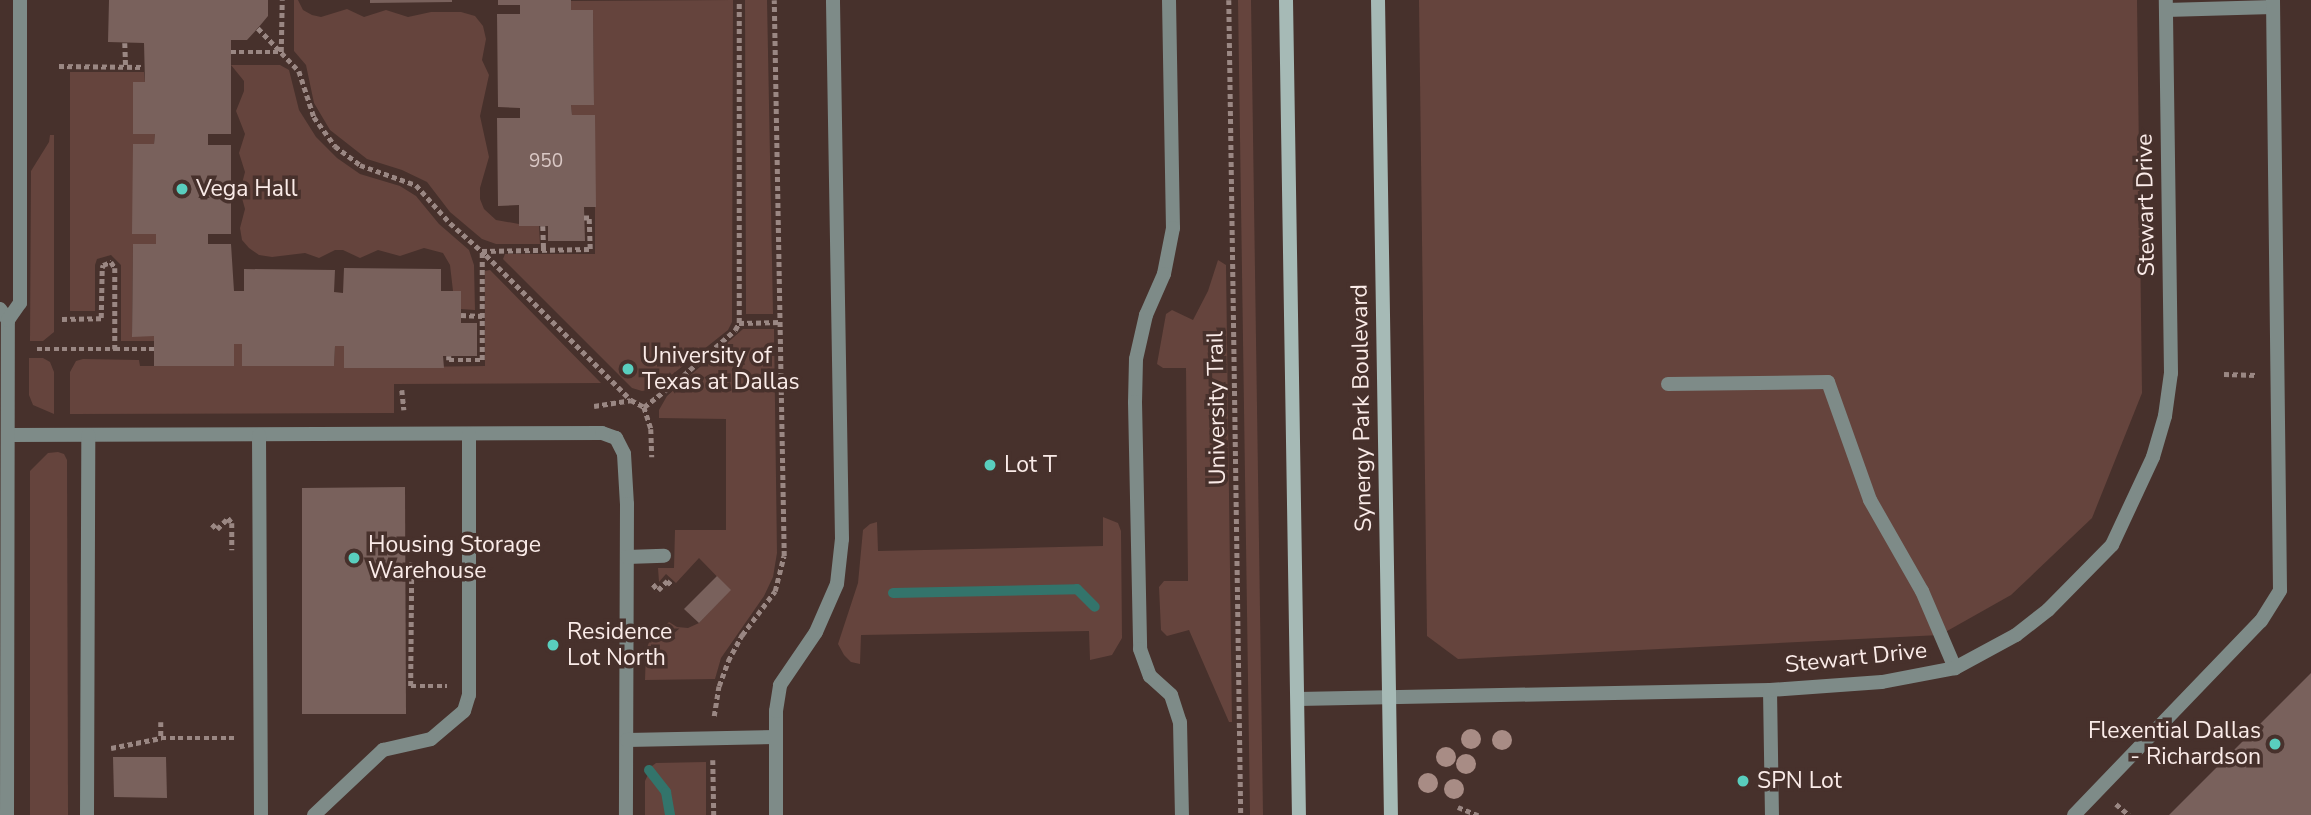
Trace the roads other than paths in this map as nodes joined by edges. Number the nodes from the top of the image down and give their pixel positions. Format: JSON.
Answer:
{"nodes":[{"id":1,"x":20,"y":0,"type":"edge"},
{"id":2,"x":832,"y":0,"type":"edge"},
{"id":3,"x":1169,"y":0,"type":"edge"},
{"id":4,"x":1286,"y":0,"type":"edge"},
{"id":5,"x":1378,"y":0,"type":"edge"},
{"id":6,"x":2273,"y":3,"type":"edge"},
{"id":7,"x":2166,"y":5,"type":"edge"},
{"id":8,"x":4,"y":314,"type":"edge"},
{"id":9,"x":1668,"y":384,"type":"dead end"},
{"id":10,"x":469,"y":434,"type":"junction"},
{"id":11,"x":8,"y":435,"type":"junction"},
{"id":12,"x":88,"y":435,"type":"junction"},
{"id":13,"x":259,"y":435,"type":"junction"},
{"id":14,"x":664,"y":556,"type":"dead end"},
{"id":15,"x":627,"y":557,"type":"junction"},
{"id":16,"x":1955,"y":668,"type":"junction"},
{"id":17,"x":1770,"y":690,"type":"junction"},
{"id":18,"x":1390,"y":697,"type":"junction"},
{"id":19,"x":1298,"y":699,"type":"junction"},
{"id":20,"x":775,"y":737,"type":"junction"},
{"id":21,"x":627,"y":740,"type":"junction"},
{"id":22,"x":7,"y":815,"type":"edge"},
{"id":23,"x":87,"y":815,"type":"edge"},
{"id":24,"x":261,"y":815,"type":"edge"},
{"id":25,"x":314,"y":815,"type":"edge"},
{"id":26,"x":626,"y":815,"type":"edge"},
{"id":27,"x":776,"y":815,"type":"edge"},
{"id":28,"x":1182,"y":815,"type":"edge"},
{"id":29,"x":1299,"y":815,"type":"edge"},
{"id":30,"x":1391,"y":815,"type":"edge"},
{"id":31,"x":1772,"y":815,"type":"edge"},
{"id":32,"x":2074,"y":815,"type":"edge"}],
"edges":[{"from":1,"to":8,"type":"street"},
{"from":2,"to":20,"type":"street"},
{"from":3,"to":28,"type":"street"},
{"from":4,"to":19,"type":"street"},
{"from":5,"to":18,"type":"street","name":"Synergy Park Boulevard"},
{"from":6,"to":7,"type":"street"},
{"from":6,"to":32,"type":"street"},
{"from":7,"to":16,"type":"street","name":"Stewart Drive"},
{"from":8,"to":11,"type":"street"},
{"from":9,"to":16,"type":"street"},
{"from":10,"to":13,"type":"street"},
{"from":10,"to":15,"type":"street"},
{"from":10,"to":25,"type":"street"},
{"from":11,"to":12,"type":"street"},
{"from":11,"to":22,"type":"street"},
{"from":12,"to":13,"type":"street"},
{"from":12,"to":23,"type":"street"},
{"from":13,"to":24,"type":"street"},
{"from":14,"to":15,"type":"street"},
{"from":15,"to":21,"type":"street"},
{"from":16,"to":17,"type":"street","name":"Stewart Drive"},
{"from":17,"to":18,"type":"street","name":"Stewart Drive"},
{"from":17,"to":31,"type":"street"},
{"from":18,"to":19,"type":"street","name":"Stewart Drive"},
{"from":18,"to":30,"type":"street","name":"Synergy Park Boulevard"},
{"from":19,"to":29,"type":"street"},
{"from":20,"to":21,"type":"street"},
{"from":20,"to":27,"type":"street"},
{"from":21,"to":26,"type":"street"}]}
